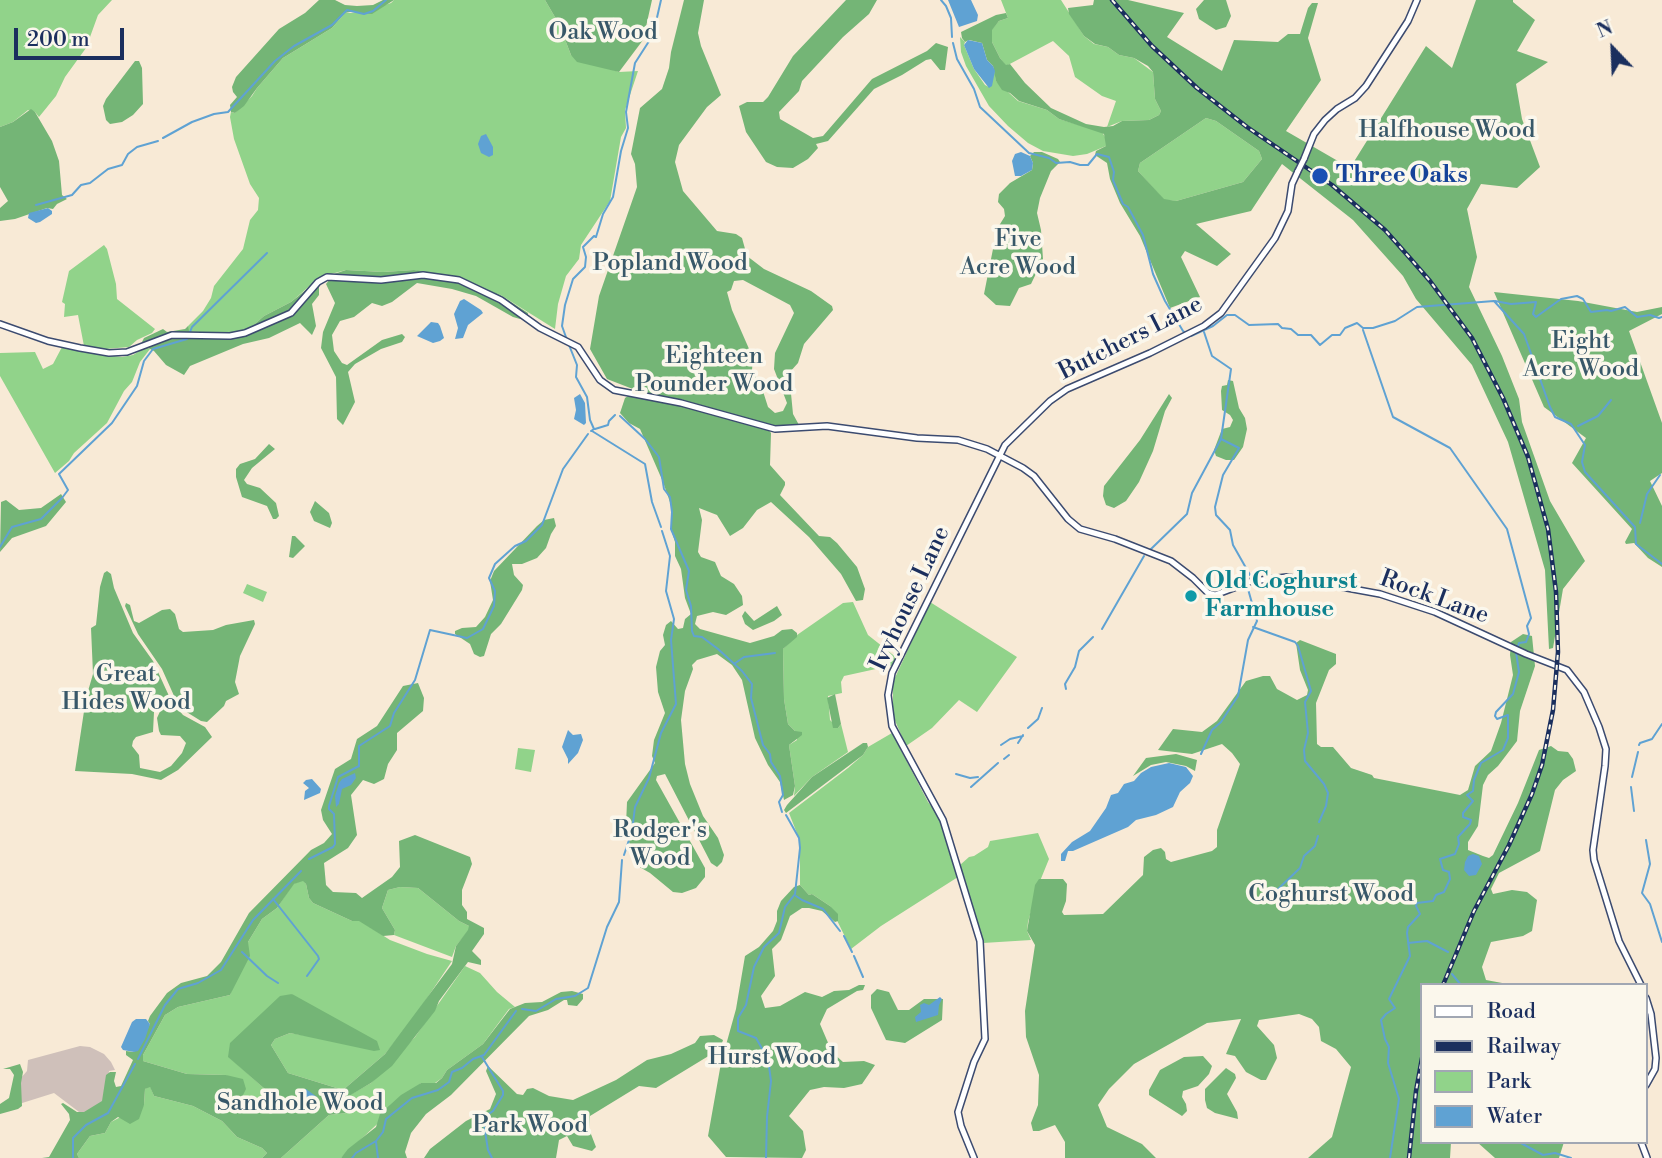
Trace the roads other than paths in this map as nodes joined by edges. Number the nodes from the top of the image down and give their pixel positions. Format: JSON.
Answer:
{"nodes":[{"id":1,"x":1417,"y":0,"type":"edge"},
{"id":2,"x":0,"y":324,"type":"edge"},
{"id":3,"x":999,"y":455,"type":"junction"},
{"id":4,"x":1640,"y":983,"type":"edge"},
{"id":5,"x":1648,"y":1004,"type":"edge"},
{"id":6,"x":1648,"y":1081,"type":"edge"},
{"id":7,"x":974,"y":1158,"type":"edge"}],
"edges":[{"from":1,"to":3,"type":"street","name":"Butchers Lane","bridge":true},
{"from":2,"to":3,"type":"street"},
{"from":3,"to":4,"type":"street","name":"Rock Lane"},
{"from":3,"to":7,"type":"street","name":"Ivyhouse Lane"},
{"from":5,"to":6,"type":"street"}]}
